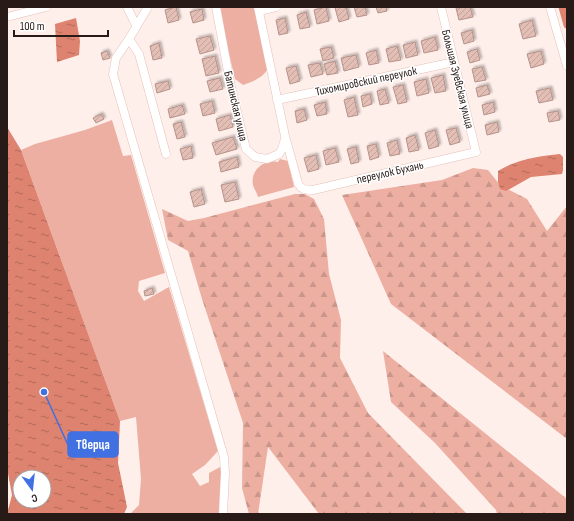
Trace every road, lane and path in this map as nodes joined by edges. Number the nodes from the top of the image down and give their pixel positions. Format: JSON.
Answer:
{"nodes":[{"id":1,"x":46,"y":7,"type":"edge"},
{"id":2,"x":127,"y":7,"type":"edge"},
{"id":3,"x":148,"y":7,"type":"edge"},
{"id":4,"x":216,"y":7,"type":"edge"},
{"id":5,"x":276,"y":7,"type":"edge"},
{"id":6,"x":441,"y":7,"type":"edge"},
{"id":7,"x":550,"y":7,"type":"edge"},
{"id":8,"x":259,"y":9,"type":"edge"},
{"id":9,"x":7,"y":17,"type":"edge"},
{"id":10,"x":136,"y":25,"type":"junction"},
{"id":11,"x":129,"y":39,"type":"junction"},
{"id":12,"x":454,"y":62,"type":"junction"},
{"id":13,"x":567,"y":66,"type":"edge"},
{"id":14,"x":277,"y":100,"type":"junction"},
{"id":15,"x":285,"y":136,"type":"junction"},
{"id":16,"x":476,"y":152,"type":"joint"},
{"id":17,"x":166,"y":154,"type":"dead end"},
{"id":18,"x":223,"y":514,"type":"edge"}],
"edges":[{"from":1,"to":9,"type":"street"},
{"from":2,"to":10,"type":"street"},
{"from":3,"to":10,"type":"street"},
{"from":4,"to":15,"type":"street","name":"Батинская улица"},
{"from":5,"to":8,"type":"street"},
{"from":6,"to":12,"type":"street","name":"Большая Зуевская улица"},
{"from":7,"to":13,"type":"street"},
{"from":8,"to":14,"type":"street"},
{"from":10,"to":11,"type":"street"},
{"from":11,"to":17,"type":"street"},
{"from":11,"to":18,"type":"street"},
{"from":12,"to":14,"type":"street","name":"Тихомировский переулок"},
{"from":12,"to":16,"type":"street","name":"Большая Зуевская улица"},
{"from":14,"to":15,"type":"street"},
{"from":15,"to":16,"type":"street","name":"переулок Бухань"}]}
